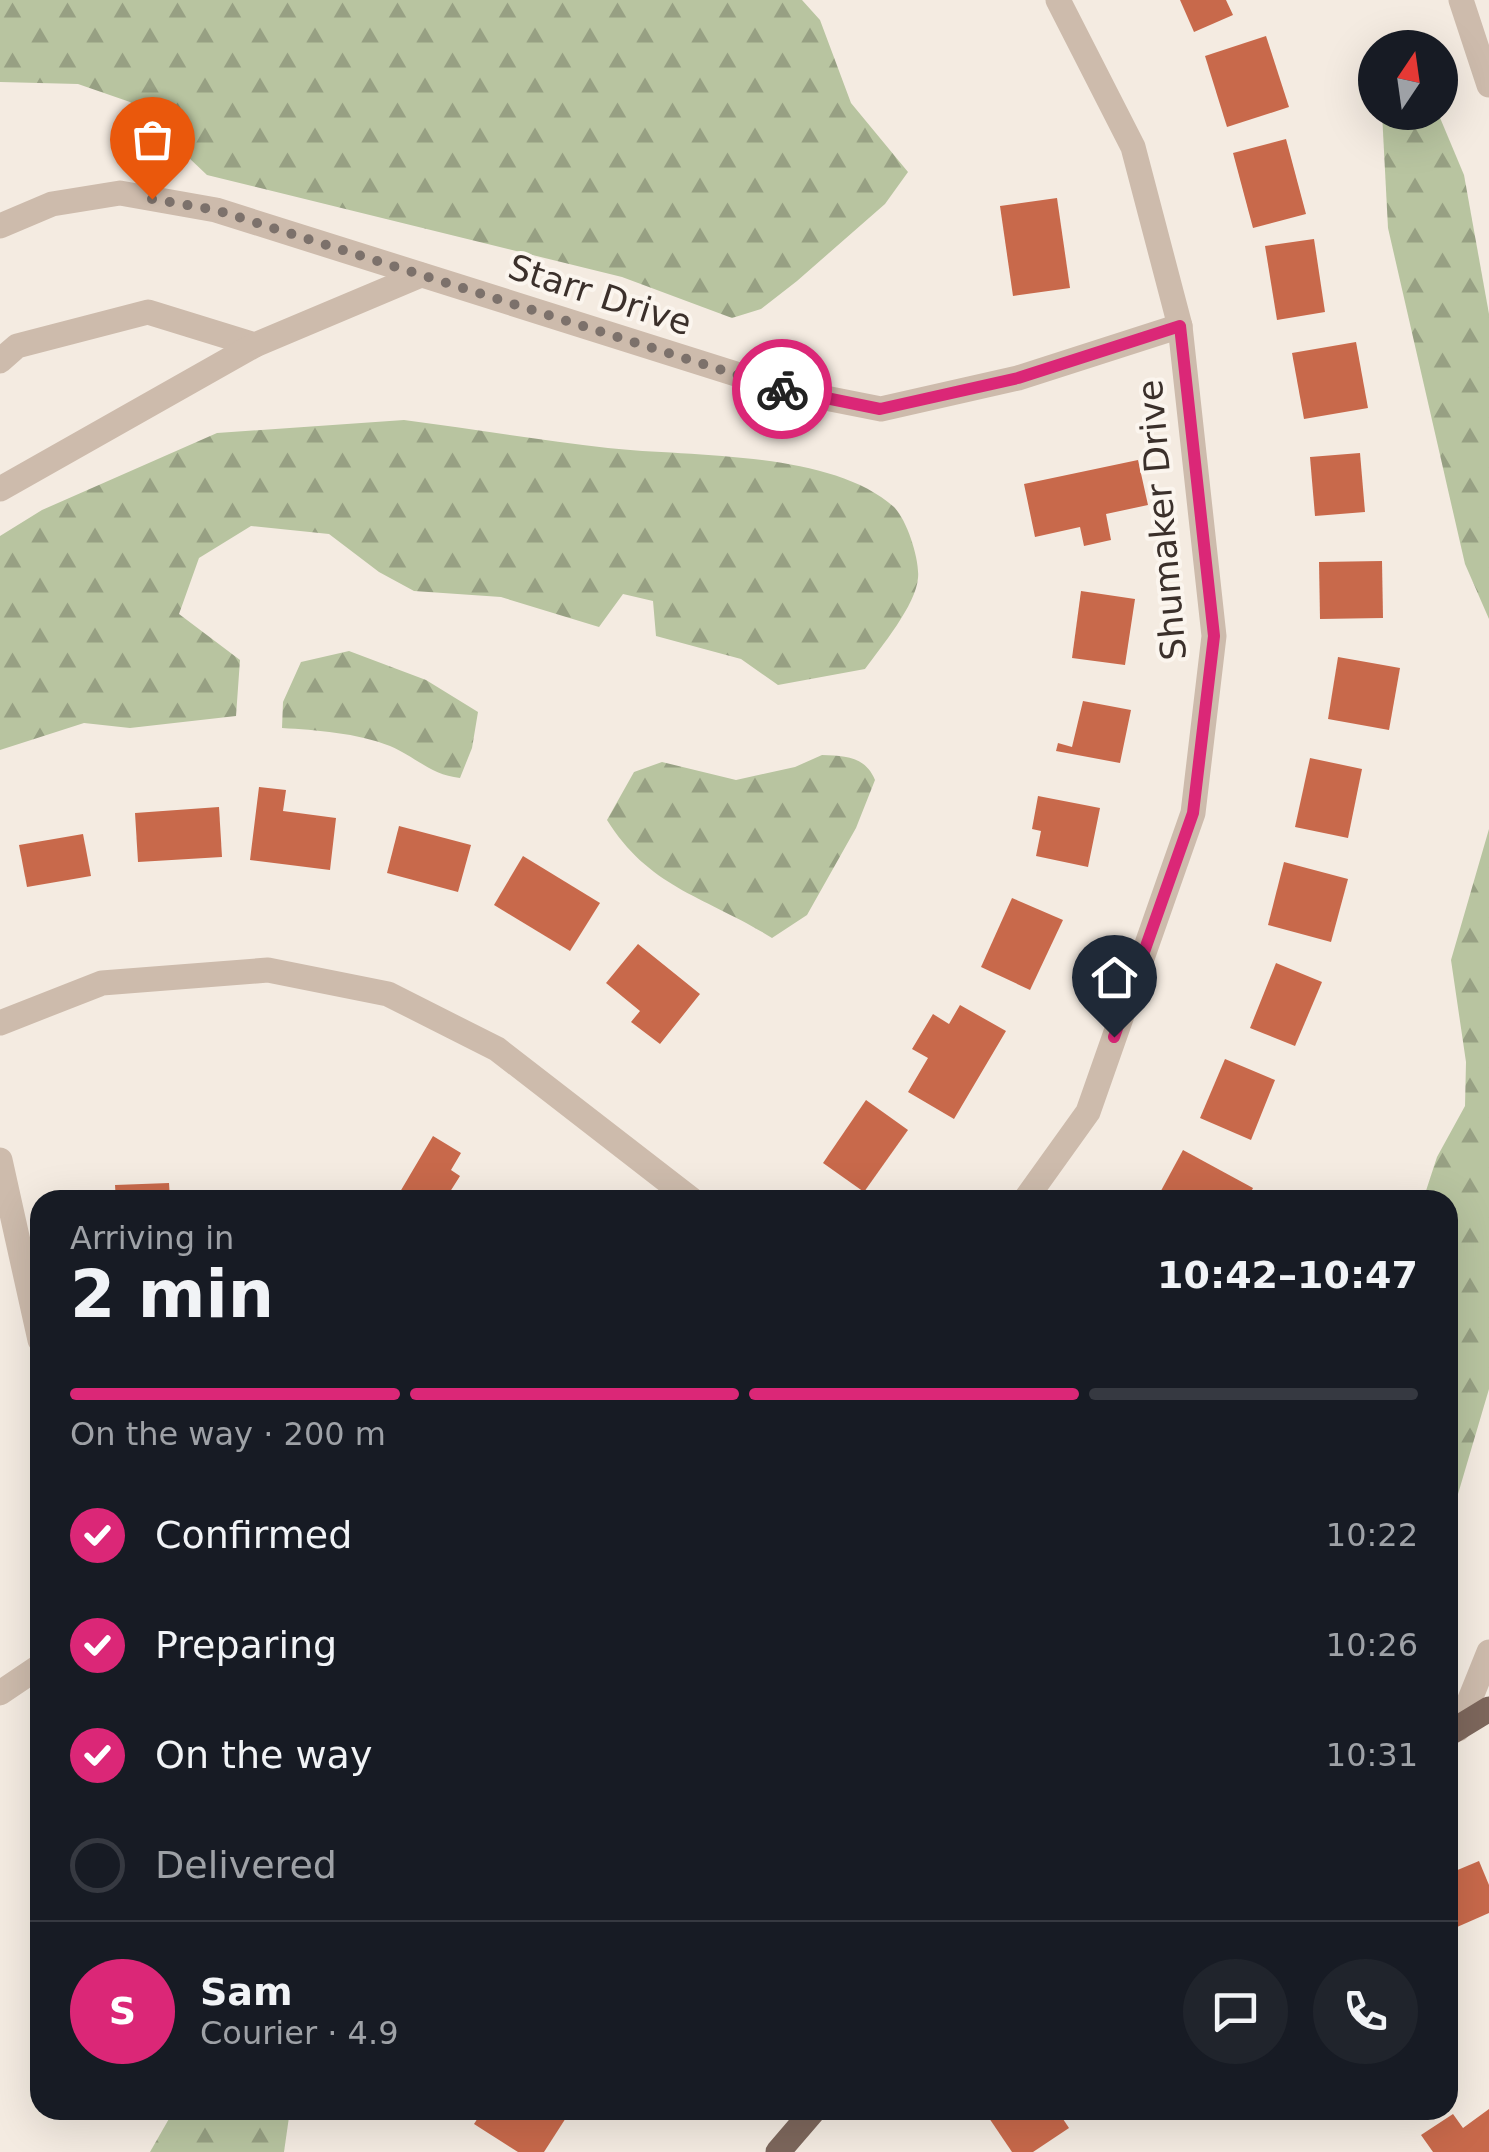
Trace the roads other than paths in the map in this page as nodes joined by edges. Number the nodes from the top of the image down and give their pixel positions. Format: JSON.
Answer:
{"nodes":[{"id":1,"x":1058,"y":0,"type":"edge"},
{"id":2,"x":1461,"y":0,"type":"edge"},
{"id":3,"x":1489,"y":85,"type":"edge"},
{"id":4,"x":0,"y":226,"type":"edge"},
{"id":5,"x":421,"y":275,"type":"junction"},
{"id":6,"x":1180,"y":326,"type":"junction"},
{"id":7,"x":255,"y":344,"type":"junction"},
{"id":8,"x":0,"y":361,"type":"edge"},
{"id":9,"x":0,"y":490,"type":"edge"},
{"id":10,"x":0,"y":1022,"type":"edge"},
{"id":11,"x":0,"y":1160,"type":"edge"},
{"id":12,"x":679,"y":1190,"type":"edge"},
{"id":13,"x":1032,"y":1190,"type":"edge"},
{"id":14,"x":30,"y":1295,"type":"edge"},
{"id":15,"x":1489,"y":1652,"type":"edge"},
{"id":16,"x":30,"y":1673,"type":"edge"},
{"id":17,"x":0,"y":1693,"type":"edge"},
{"id":18,"x":1489,"y":1709,"type":"edge"},
{"id":19,"x":1458,"y":1721,"type":"edge"},
{"id":20,"x":1458,"y":1729,"type":"edge"},
{"id":21,"x":805,"y":2120,"type":"edge"},
{"id":22,"x":778,"y":2152,"type":"edge"}],
"edges":[{"from":1,"to":6,"type":"street","name":"Shumaker Drive"},
{"from":2,"to":3,"type":"street"},
{"from":4,"to":5,"type":"street","name":"Starr Drive"},
{"from":5,"to":6,"type":"street","name":"Starr Drive"},
{"from":5,"to":7,"type":"street"},
{"from":6,"to":13,"type":"street","name":"Shumaker Drive"},
{"from":7,"to":8,"type":"street"},
{"from":7,"to":9,"type":"street"},
{"from":10,"to":12,"type":"street"},
{"from":11,"to":14,"type":"street"},
{"from":15,"to":19,"type":"street"},
{"from":16,"to":17,"type":"street"},
{"from":18,"to":20,"type":"main road"},
{"from":21,"to":22,"type":"main road"}]}
